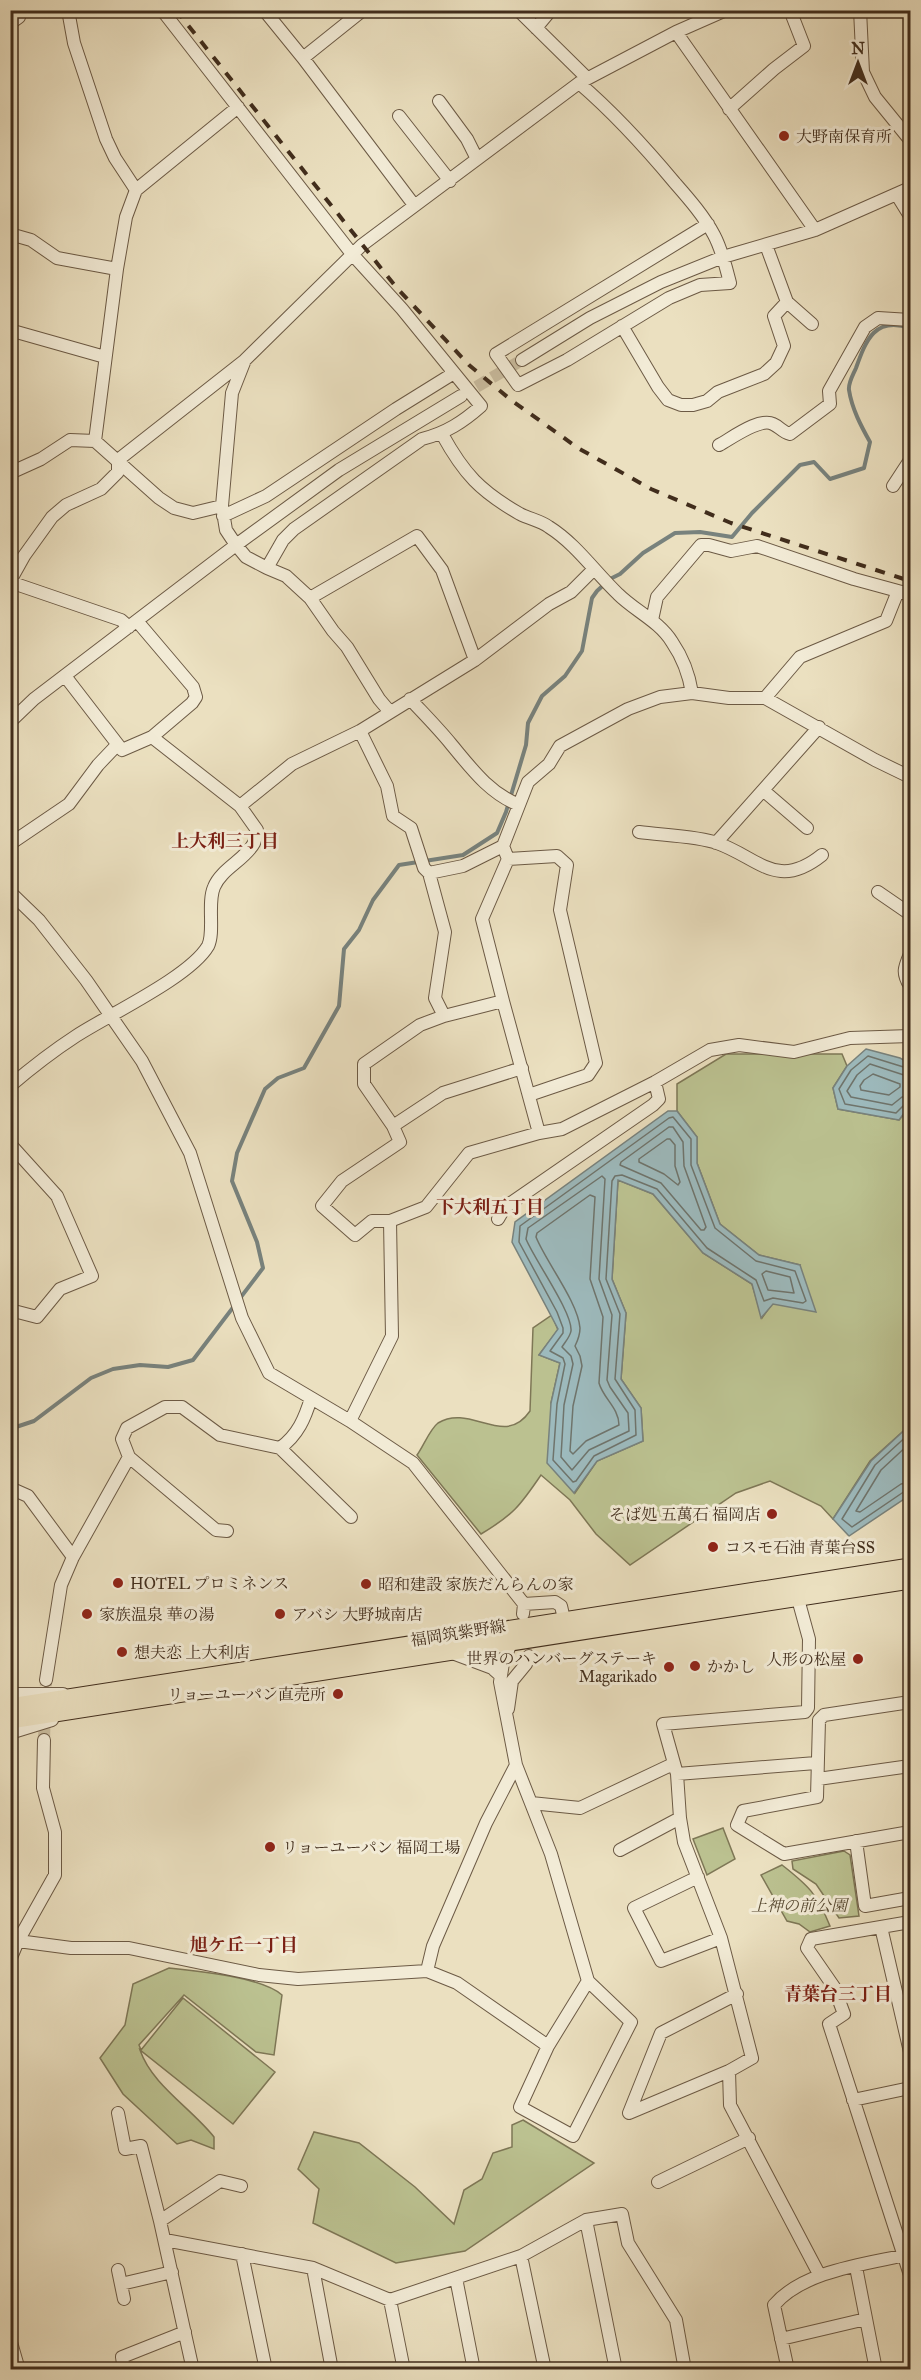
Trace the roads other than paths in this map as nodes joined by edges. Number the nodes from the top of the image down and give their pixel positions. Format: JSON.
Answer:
{"nodes":[{"id":1,"x":21,"y":10,"type":"edge"},
{"id":2,"x":68,"y":10,"type":"edge"},
{"id":3,"x":162,"y":10,"type":"edge"},
{"id":4,"x":264,"y":10,"type":"edge"},
{"id":5,"x":363,"y":10,"type":"edge"},
{"id":6,"x":518,"y":10,"type":"edge"},
{"id":7,"x":551,"y":10,"type":"edge"},
{"id":8,"x":790,"y":10,"type":"edge"},
{"id":9,"x":860,"y":10,"type":"edge"},
{"id":10,"x":723,"y":11,"type":"edge"},
{"id":11,"x":12,"y":22,"type":"edge"},
{"id":12,"x":536,"y":28,"type":"junction"},
{"id":13,"x":676,"y":32,"type":"junction"},
{"id":14,"x":303,"y":58,"type":"junction"},
{"id":15,"x":583,"y":80,"type":"junction"},
{"id":16,"x":439,"y":101,"type":"dead end"},
{"id":17,"x":238,"y":107,"type":"junction"},
{"id":18,"x":729,"y":109,"type":"junction"},
{"id":19,"x":399,"y":116,"type":"dead end"},
{"id":20,"x":910,"y":140,"type":"edge"},
{"id":21,"x":477,"y":159,"type":"junction"},
{"id":22,"x":450,"y":181,"type":"junction"},
{"id":23,"x":910,"y":188,"type":"edge"},
{"id":24,"x":136,"y":190,"type":"junction"},
{"id":25,"x":897,"y":195,"type":"junction"},
{"id":26,"x":414,"y":206,"type":"junction"},
{"id":27,"x":910,"y":216,"type":"edge"},
{"id":28,"x":708,"y":224,"type":"junction"},
{"id":29,"x":815,"y":230,"type":"junction"},
{"id":30,"x":10,"y":234,"type":"edge"},
{"id":31,"x":765,"y":245,"type":"junction"},
{"id":32,"x":352,"y":254,"type":"junction"},
{"id":33,"x":723,"y":256,"type":"junction"},
{"id":34,"x":117,"y":269,"type":"junction"},
{"id":35,"x":787,"y":302,"type":"junction"},
{"id":36,"x":910,"y":320,"type":"edge"},
{"id":37,"x":812,"y":324,"type":"dead end"},
{"id":38,"x":622,"y":326,"type":"junction"},
{"id":39,"x":13,"y":331,"type":"dead end"},
{"id":40,"x":105,"y":357,"type":"junction"},
{"id":41,"x":245,"y":360,"type":"junction"},
{"id":42,"x":522,"y":360,"type":"tunnel mouth"},
{"id":43,"x":454,"y":373,"type":"junction"},
{"id":44,"x":461,"y":396,"type":"tunnel mouth"},
{"id":45,"x":441,"y":434,"type":"junction"},
{"id":46,"x":95,"y":441,"type":"junction"},
{"id":47,"x":719,"y":445,"type":"dead end"},
{"id":48,"x":118,"y":460,"type":"junction"},
{"id":49,"x":910,"y":460,"type":"edge"},
{"id":50,"x":12,"y":468,"type":"edge"},
{"id":51,"x":893,"y":486,"type":"dead end"},
{"id":52,"x":222,"y":511,"type":"junction"},
{"id":53,"x":236,"y":545,"type":"junction"},
{"id":54,"x":267,"y":568,"type":"junction"},
{"id":55,"x":594,"y":569,"type":"junction"},
{"id":56,"x":10,"y":581,"type":"edge"},
{"id":57,"x":904,"y":592,"type":"edge"},
{"id":58,"x":310,"y":598,"type":"junction"},
{"id":59,"x":651,"y":620,"type":"junction"},
{"id":60,"x":133,"y":624,"type":"junction"},
{"id":61,"x":475,"y":660,"type":"junction"},
{"id":62,"x":65,"y":676,"type":"junction"},
{"id":63,"x":692,"y":693,"type":"junction"},
{"id":64,"x":411,"y":699,"type":"junction"},
{"id":65,"x":765,"y":699,"type":"junction"},
{"id":66,"x":390,"y":712,"type":"junction"},
{"id":67,"x":10,"y":722,"type":"edge"},
{"id":68,"x":819,"y":727,"type":"junction"},
{"id":69,"x":360,"y":731,"type":"junction"},
{"id":70,"x":152,"y":737,"type":"junction"},
{"id":71,"x":117,"y":745,"type":"junction"},
{"id":72,"x":910,"y":777,"type":"edge"},
{"id":73,"x":764,"y":791,"type":"junction"},
{"id":74,"x":519,"y":805,"type":"junction"},
{"id":75,"x":240,"y":806,"type":"junction"},
{"id":76,"x":807,"y":828,"type":"dead end"},
{"id":77,"x":639,"y":832,"type":"dead end"},
{"id":78,"x":716,"y":843,"type":"junction"},
{"id":79,"x":10,"y":844,"type":"edge"},
{"id":80,"x":503,"y":846,"type":"junction"},
{"id":81,"x":822,"y":855,"type":"dead end"},
{"id":82,"x":508,"y":859,"type":"junction"},
{"id":83,"x":427,"y":870,"type":"junction"},
{"id":84,"x":10,"y":892,"type":"edge"},
{"id":85,"x":878,"y":892,"type":"dead end"},
{"id":86,"x":910,"y":914,"type":"edge"},
{"id":87,"x":910,"y":954,"type":"edge"},
{"id":88,"x":910,"y":986,"type":"edge"},
{"id":89,"x":503,"y":1001,"type":"junction"},
{"id":90,"x":109,"y":1015,"type":"junction"},
{"id":91,"x":444,"y":1016,"type":"junction"},
{"id":92,"x":910,"y":1036,"type":"edge"},
{"id":93,"x":522,"y":1068,"type":"junction"},
{"id":94,"x":656,"y":1082,"type":"junction"},
{"id":95,"x":10,"y":1086,"type":"edge"},
{"id":96,"x":529,"y":1095,"type":"junction"},
{"id":97,"x":393,"y":1126,"type":"junction"},
{"id":98,"x":539,"y":1133,"type":"junction"},
{"id":99,"x":10,"y":1144,"type":"edge"},
{"id":100,"x":498,"y":1219,"type":"dead end"},
{"id":101,"x":390,"y":1221,"type":"junction"},
{"id":102,"x":10,"y":1310,"type":"edge"},
{"id":103,"x":311,"y":1398,"type":"junction"},
{"id":104,"x":350,"y":1421,"type":"junction"},
{"id":105,"x":280,"y":1448,"type":"junction"},
{"id":106,"x":129,"y":1457,"type":"junction"},
{"id":107,"x":10,"y":1488,"type":"edge"},
{"id":108,"x":351,"y":1517,"type":"dead end"},
{"id":109,"x":227,"y":1531,"type":"dead end"},
{"id":110,"x":73,"y":1557,"type":"junction"},
{"id":111,"x":910,"y":1566,"type":"edge"},
{"id":112,"x":910,"y":1581,"type":"edge"},
{"id":113,"x":798,"y":1599,"type":"junction"},
{"id":114,"x":564,"y":1619,"type":"junction"},
{"id":115,"x":511,"y":1643,"type":"junction"},
{"id":116,"x":452,"y":1653,"type":"junction"},
{"id":117,"x":529,"y":1656,"type":"dead end"},
{"id":118,"x":500,"y":1675,"type":"junction"},
{"id":119,"x":46,"y":1680,"type":"tunnel mouth"},
{"id":120,"x":10,"y":1694,"type":"edge"},
{"id":121,"x":910,"y":1702,"type":"edge"},
{"id":122,"x":79,"y":1703,"type":"junction"},
{"id":123,"x":10,"y":1706,"type":"edge"},
{"id":124,"x":10,"y":1721,"type":"edge"},
{"id":125,"x":507,"y":1725,"type":"junction"},
{"id":126,"x":10,"y":1733,"type":"edge"},
{"id":127,"x":44,"y":1740,"type":"tunnel mouth"},
{"id":128,"x":816,"y":1763,"type":"junction"},
{"id":129,"x":516,"y":1765,"type":"junction"},
{"id":130,"x":910,"y":1766,"type":"edge"},
{"id":131,"x":675,"y":1769,"type":"junction"},
{"id":132,"x":818,"y":1779,"type":"junction"},
{"id":133,"x":531,"y":1803,"type":"junction"},
{"id":134,"x":680,"y":1818,"type":"junction"},
{"id":135,"x":910,"y":1833,"type":"edge"},
{"id":136,"x":856,"y":1841,"type":"junction"},
{"id":137,"x":620,"y":1850,"type":"dead end"},
{"id":138,"x":698,"y":1877,"type":"junction"},
{"id":139,"x":910,"y":1898,"type":"edge"},
{"id":140,"x":910,"y":1922,"type":"edge"},
{"id":141,"x":881,"y":1927,"type":"junction"},
{"id":142,"x":721,"y":1938,"type":"junction"},
{"id":143,"x":18,"y":1941,"type":"junction"},
{"id":144,"x":10,"y":1960,"type":"edge"},
{"id":145,"x":427,"y":1971,"type":"junction"},
{"id":146,"x":588,"y":1981,"type":"junction"},
{"id":147,"x":737,"y":1994,"type":"junction"},
{"id":148,"x":548,"y":2046,"type":"junction"},
{"id":149,"x":910,"y":2052,"type":"edge"},
{"id":150,"x":729,"y":2071,"type":"junction"},
{"id":151,"x":910,"y":2088,"type":"edge"},
{"id":152,"x":853,"y":2100,"type":"junction"},
{"id":153,"x":118,"y":2113,"type":"dead end"},
{"id":154,"x":749,"y":2138,"type":"junction"},
{"id":155,"x":658,"y":2182,"type":"dead end"},
{"id":156,"x":241,"y":2186,"type":"dead end"},
{"id":157,"x":586,"y":2220,"type":"junction"},
{"id":158,"x":160,"y":2221,"type":"junction"},
{"id":159,"x":165,"y":2240,"type":"junction"},
{"id":160,"x":242,"y":2254,"type":"junction"},
{"id":161,"x":908,"y":2254,"type":"edge"},
{"id":162,"x":521,"y":2256,"type":"junction"},
{"id":163,"x":856,"y":2267,"type":"junction"},
{"id":164,"x":313,"y":2268,"type":"junction"},
{"id":165,"x":118,"y":2270,"type":"dead end"},
{"id":166,"x":172,"y":2272,"type":"junction"},
{"id":167,"x":819,"y":2274,"type":"junction"},
{"id":168,"x":910,"y":2275,"type":"edge"},
{"id":169,"x":456,"y":2278,"type":"junction"},
{"id":170,"x":121,"y":2284,"type":"junction"},
{"id":171,"x":124,"y":2299,"type":"dead end"},
{"id":172,"x":390,"y":2300,"type":"junction"},
{"id":173,"x":866,"y":2319,"type":"junction"},
{"id":174,"x":185,"y":2332,"type":"junction"},
{"id":175,"x":10,"y":2339,"type":"edge"},
{"id":176,"x":781,"y":2339,"type":"junction"},
{"id":177,"x":19,"y":2370,"type":"edge"},
{"id":178,"x":124,"y":2370,"type":"edge"},
{"id":179,"x":193,"y":2370,"type":"edge"},
{"id":180,"x":266,"y":2370,"type":"edge"},
{"id":181,"x":332,"y":2370,"type":"edge"},
{"id":182,"x":404,"y":2370,"type":"edge"},
{"id":183,"x":474,"y":2370,"type":"edge"},
{"id":184,"x":545,"y":2370,"type":"edge"},
{"id":185,"x":616,"y":2370,"type":"edge"},
{"id":186,"x":685,"y":2370,"type":"edge"},
{"id":187,"x":788,"y":2370,"type":"edge"},
{"id":188,"x":876,"y":2370,"type":"edge"}],
"edges":[{"from":1,"to":11,"type":"street"},
{"from":2,"to":24,"type":"street"},
{"from":3,"to":17,"type":"street"},
{"from":4,"to":14,"type":"street"},
{"from":5,"to":14,"type":"street"},
{"from":6,"to":12,"type":"street"},
{"from":7,"to":12,"type":"street"},
{"from":8,"to":18,"type":"street"},
{"from":9,"to":20,"type":"street"},
{"from":10,"to":13,"type":"street"},
{"from":12,"to":15,"type":"street"},
{"from":13,"to":15,"type":"street"},
{"from":13,"to":18,"type":"street"},
{"from":14,"to":26,"type":"street"},
{"from":15,"to":21,"type":"street"},
{"from":15,"to":28,"type":"street"},
{"from":16,"to":21,"type":"street"},
{"from":17,"to":24,"type":"street"},
{"from":17,"to":32,"type":"street"},
{"from":18,"to":29,"type":"street"},
{"from":19,"to":22,"type":"street"},
{"from":21,"to":22,"type":"street"},
{"from":22,"to":26,"type":"street"},
{"from":23,"to":25,"type":"street"},
{"from":24,"to":34,"type":"street"},
{"from":25,"to":27,"type":"street"},
{"from":25,"to":29,"type":"street"},
{"from":26,"to":32,"type":"street"},
{"from":28,"to":33,"type":"street"},
{"from":28,"to":38,"type":"street"},
{"from":29,"to":31,"type":"street"},
{"from":30,"to":34,"type":"street"},
{"from":31,"to":33,"type":"street"},
{"from":31,"to":35,"type":"street"},
{"from":32,"to":41,"type":"street"},
{"from":32,"to":43,"type":"street"},
{"from":33,"to":38,"type":"street"},
{"from":33,"to":42,"type":"street"},
{"from":34,"to":40,"type":"street"},
{"from":35,"to":37,"type":"street"},
{"from":35,"to":38,"type":"street"},
{"from":36,"to":47,"type":"street"},
{"from":39,"to":40,"type":"street"},
{"from":40,"to":46,"type":"street"},
{"from":41,"to":48,"type":"street"},
{"from":41,"to":52,"type":"street"},
{"from":43,"to":45,"type":"street"},
{"from":43,"to":52,"type":"street"},
{"from":44,"to":53,"type":"street"},
{"from":45,"to":54,"type":"street"},
{"from":45,"to":55,"type":"street"},
{"from":46,"to":48,"type":"street"},
{"from":46,"to":50,"type":"street"},
{"from":48,"to":52,"type":"street"},
{"from":48,"to":56,"type":"street"},
{"from":49,"to":51,"type":"street"},
{"from":52,"to":53,"type":"street"},
{"from":53,"to":54,"type":"street"},
{"from":53,"to":60,"type":"street"},
{"from":54,"to":58,"type":"street"},
{"from":55,"to":59,"type":"street"},
{"from":55,"to":61,"type":"street"},
{"from":56,"to":60,"type":"street"},
{"from":57,"to":59,"type":"street"},
{"from":57,"to":65,"type":"street"},
{"from":58,"to":61,"type":"street"},
{"from":58,"to":66,"type":"street"},
{"from":59,"to":63,"type":"street"},
{"from":60,"to":62,"type":"street"},
{"from":60,"to":70,"type":"street"},
{"from":61,"to":64,"type":"street"},
{"from":62,"to":67,"type":"street"},
{"from":62,"to":71,"type":"street"},
{"from":63,"to":65,"type":"street"},
{"from":63,"to":74,"type":"street"},
{"from":64,"to":66,"type":"street"},
{"from":64,"to":74,"type":"street"},
{"from":65,"to":68,"type":"street"},
{"from":66,"to":69,"type":"street"},
{"from":68,"to":72,"type":"street"},
{"from":68,"to":73,"type":"street"},
{"from":69,"to":75,"type":"street"},
{"from":69,"to":83,"type":"street"},
{"from":70,"to":71,"type":"street"},
{"from":70,"to":75,"type":"street"},
{"from":71,"to":79,"type":"street"},
{"from":73,"to":76,"type":"street"},
{"from":73,"to":78,"type":"street"},
{"from":74,"to":80,"type":"street"},
{"from":75,"to":90,"type":"street"},
{"from":77,"to":78,"type":"street"},
{"from":78,"to":81,"type":"street"},
{"from":80,"to":82,"type":"street"},
{"from":80,"to":83,"type":"street"},
{"from":82,"to":89,"type":"street"},
{"from":82,"to":96,"type":"street"},
{"from":83,"to":91,"type":"street"},
{"from":84,"to":90,"type":"street"},
{"from":85,"to":86,"type":"street"},
{"from":87,"to":88,"type":"street"},
{"from":89,"to":91,"type":"street"},
{"from":89,"to":93,"type":"street"},
{"from":90,"to":95,"type":"street"},
{"from":90,"to":103,"type":"street"},
{"from":91,"to":97,"type":"street"},
{"from":92,"to":94,"type":"street"},
{"from":93,"to":96,"type":"street"},
{"from":93,"to":97,"type":"street"},
{"from":94,"to":98,"type":"street"},
{"from":94,"to":100,"type":"street"},
{"from":96,"to":98,"type":"street"},
{"from":97,"to":101,"type":"street"},
{"from":98,"to":101,"type":"street"},
{"from":99,"to":102,"type":"street"},
{"from":101,"to":104,"type":"street"},
{"from":103,"to":104,"type":"street"},
{"from":103,"to":105,"type":"street"},
{"from":104,"to":114,"type":"street"},
{"from":105,"to":106,"type":"street"},
{"from":105,"to":108,"type":"street"},
{"from":106,"to":109,"type":"street"},
{"from":106,"to":110,"type":"street"},
{"from":107,"to":110,"type":"street"},
{"from":110,"to":119,"type":"street"},
{"from":111,"to":114,"type":"main road","name":"福岡筑紫野線"},
{"from":112,"to":113,"type":"main road","name":"福岡筑紫野線"},
{"from":113,"to":115,"type":"main road","name":"福岡筑紫野線"},
{"from":113,"to":131,"type":"street"},
{"from":114,"to":122,"type":"main road","name":"福岡筑紫野線"},
{"from":115,"to":116,"type":"main road","name":"福岡筑紫野線"},
{"from":115,"to":118,"type":"street"},
{"from":116,"to":118,"type":"street"},
{"from":116,"to":122,"type":"main road","name":"福岡筑紫野線"},
{"from":117,"to":125,"type":"street"},
{"from":118,"to":125,"type":"street"},
{"from":120,"to":122,"type":"street"},
{"from":121,"to":128,"type":"street"},
{"from":122,"to":123,"type":"main road","name":"福岡筑紫野線"},
{"from":122,"to":124,"type":"main road","name":"福岡筑紫野線"},
{"from":122,"to":126,"type":"street"},
{"from":125,"to":129,"type":"street"},
{"from":127,"to":143,"type":"street"},
{"from":128,"to":131,"type":"street"},
{"from":128,"to":132,"type":"street"},
{"from":129,"to":133,"type":"street"},
{"from":129,"to":145,"type":"street"},
{"from":130,"to":132,"type":"street"},
{"from":131,"to":133,"type":"street"},
{"from":131,"to":134,"type":"street"},
{"from":132,"to":136,"type":"street"},
{"from":133,"to":146,"type":"street"},
{"from":134,"to":137,"type":"street"},
{"from":134,"to":138,"type":"street"},
{"from":135,"to":136,"type":"street"},
{"from":136,"to":139,"type":"street"},
{"from":138,"to":142,"type":"street"},
{"from":138,"to":142,"type":"street"},
{"from":140,"to":141,"type":"street"},
{"from":141,"to":149,"type":"street"},
{"from":141,"to":152,"type":"street"},
{"from":142,"to":147,"type":"street"},
{"from":143,"to":144,"type":"street"},
{"from":143,"to":145,"type":"street"},
{"from":145,"to":148,"type":"street"},
{"from":146,"to":148,"type":"street"},
{"from":146,"to":148,"type":"street"},
{"from":147,"to":150,"type":"street"},
{"from":147,"to":150,"type":"street"},
{"from":150,"to":154,"type":"street"},
{"from":151,"to":152,"type":"street"},
{"from":152,"to":161,"type":"street"},
{"from":153,"to":158,"type":"street"},
{"from":154,"to":155,"type":"street"},
{"from":154,"to":167,"type":"street"},
{"from":156,"to":158,"type":"street"},
{"from":157,"to":162,"type":"street"},
{"from":157,"to":185,"type":"street"},
{"from":157,"to":186,"type":"street"},
{"from":158,"to":159,"type":"street"},
{"from":159,"to":160,"type":"street"},
{"from":159,"to":166,"type":"street"},
{"from":160,"to":164,"type":"street"},
{"from":160,"to":180,"type":"street"},
{"from":161,"to":163,"type":"street"},
{"from":161,"to":168,"type":"street"},
{"from":162,"to":169,"type":"street"},
{"from":162,"to":184,"type":"street"},
{"from":163,"to":167,"type":"street"},
{"from":163,"to":173,"type":"street"},
{"from":164,"to":172,"type":"street"},
{"from":164,"to":181,"type":"street"},
{"from":165,"to":170,"type":"street"},
{"from":166,"to":170,"type":"street"},
{"from":166,"to":174,"type":"street"},
{"from":167,"to":176,"type":"street"},
{"from":169,"to":172,"type":"street"},
{"from":169,"to":183,"type":"street"},
{"from":170,"to":171,"type":"street"},
{"from":172,"to":182,"type":"street"},
{"from":173,"to":176,"type":"street"},
{"from":173,"to":188,"type":"street"},
{"from":174,"to":178,"type":"street"},
{"from":174,"to":179,"type":"street"},
{"from":175,"to":177,"type":"street"},
{"from":176,"to":187,"type":"street"}]}
